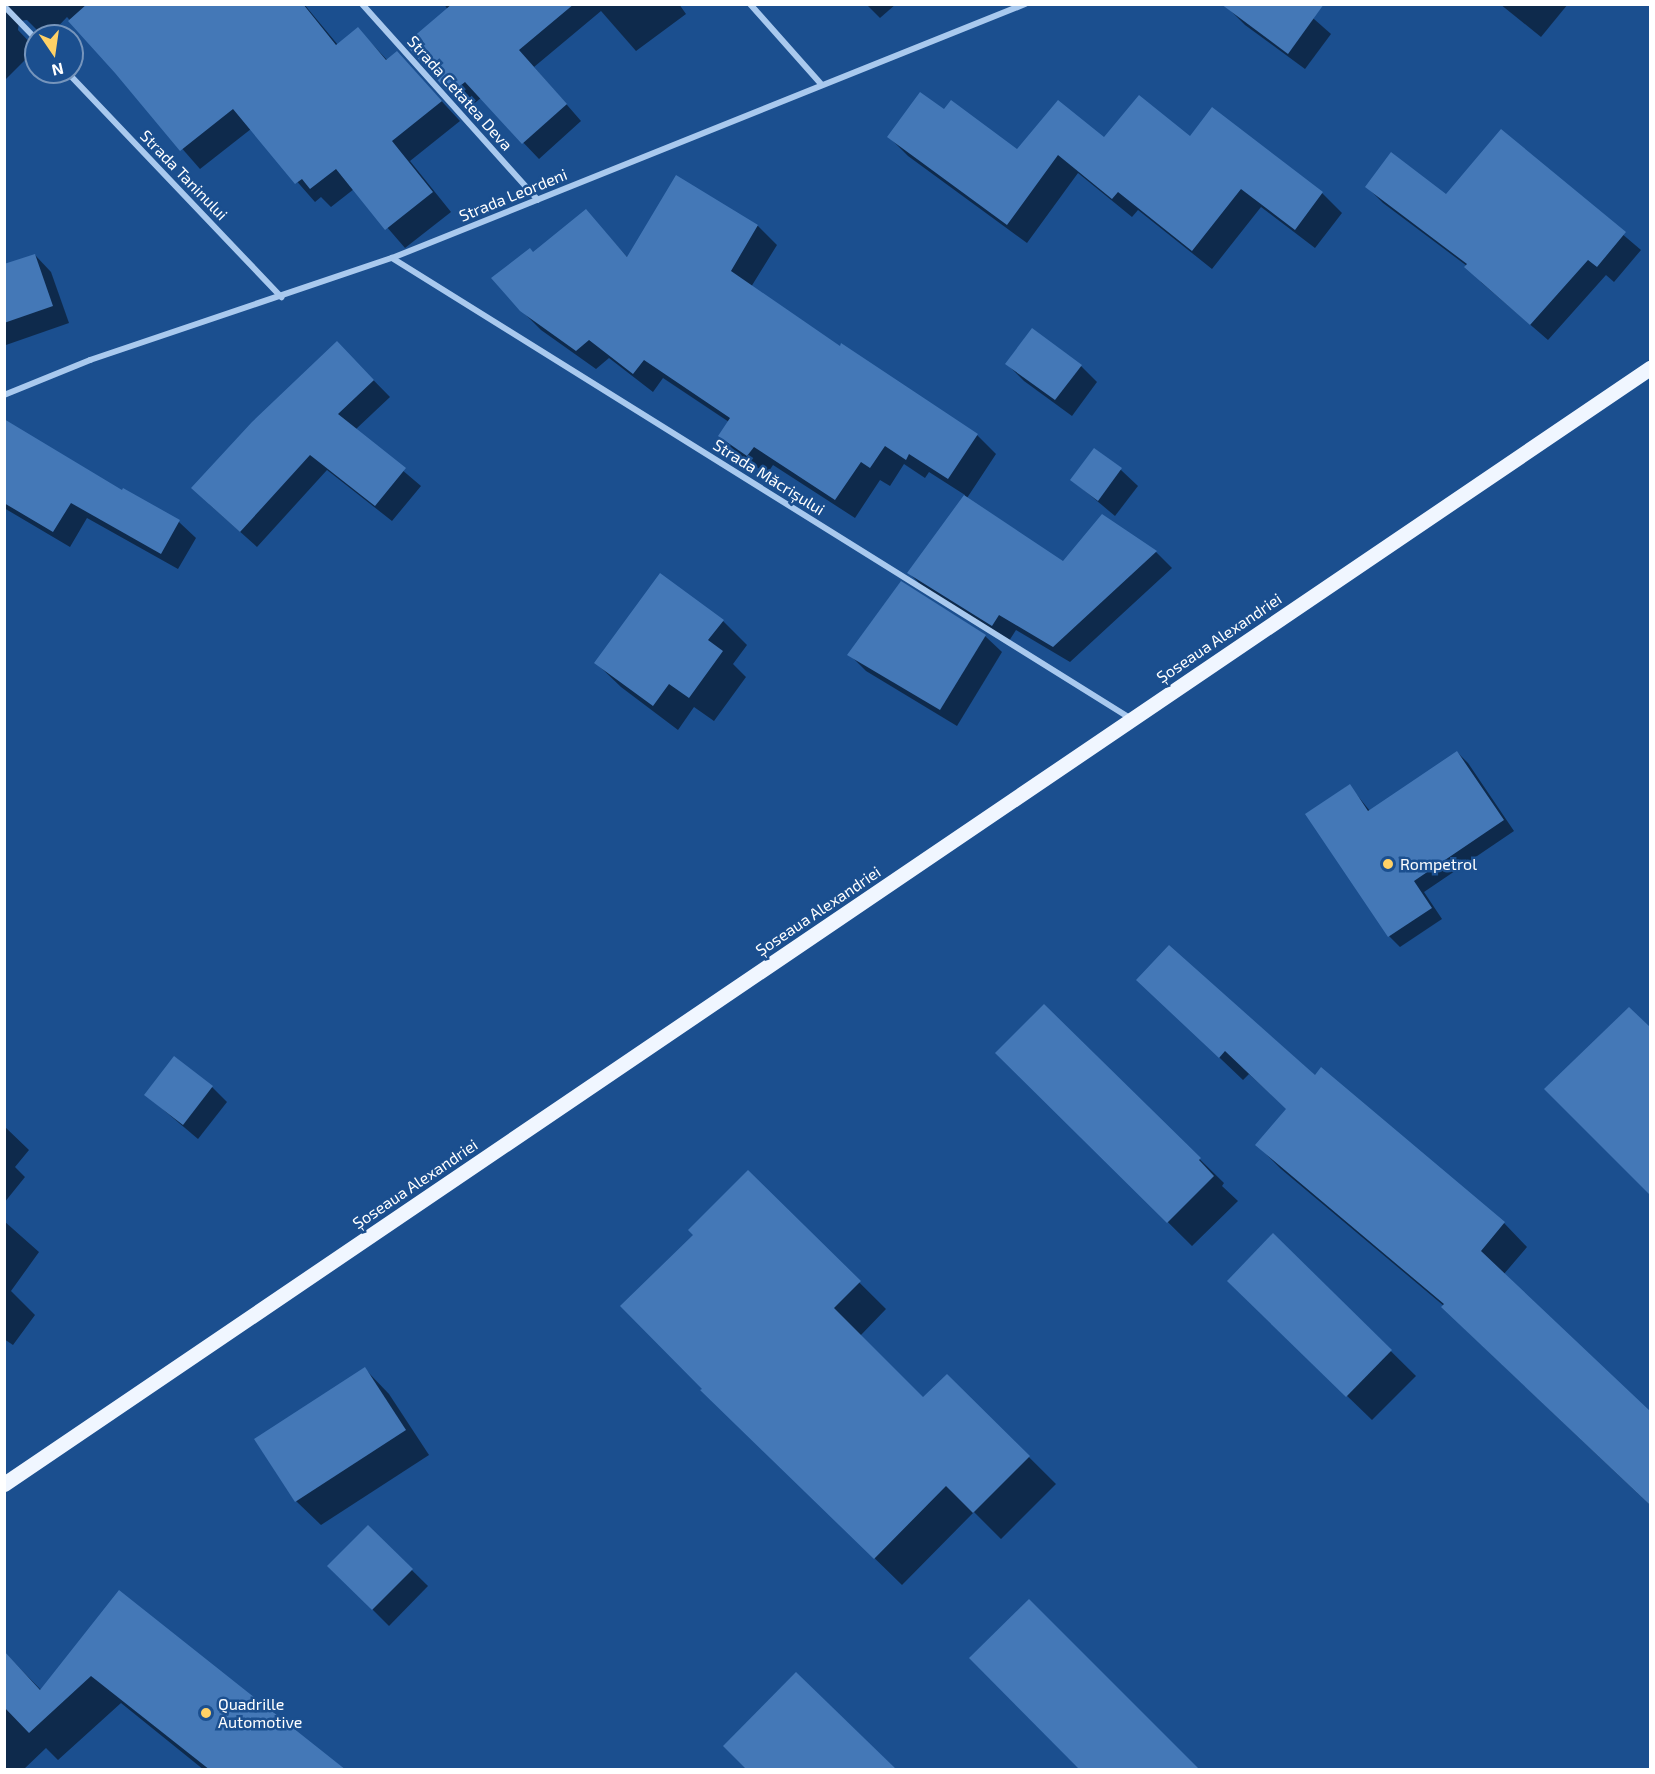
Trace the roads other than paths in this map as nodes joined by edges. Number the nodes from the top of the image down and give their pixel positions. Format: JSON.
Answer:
{"nodes":[{"id":1,"x":362,"y":4,"type":"edge"},
{"id":2,"x":750,"y":4,"type":"edge"},
{"id":3,"x":1025,"y":4,"type":"edge"},
{"id":4,"x":4,"y":6,"type":"edge"},
{"id":5,"x":24,"y":27,"type":"edge"},
{"id":6,"x":78,"y":84,"type":"edge"},
{"id":7,"x":822,"y":85,"type":"junction"},
{"id":8,"x":538,"y":200,"type":"junction"},
{"id":9,"x":392,"y":258,"type":"junction"},
{"id":10,"x":281,"y":297,"type":"junction"},
{"id":11,"x":1650,"y":368,"type":"edge"},
{"id":12,"x":4,"y":394,"type":"edge"},
{"id":13,"x":1131,"y":719,"type":"junction"},
{"id":14,"x":4,"y":1484,"type":"edge"}],
"edges":[{"from":1,"to":8,"type":"street","name":"Strada Cetatea Deva"},
{"from":2,"to":7,"type":"street"},
{"from":3,"to":7,"type":"street","name":"Strada Leordeni"},
{"from":4,"to":5,"type":"street"},
{"from":6,"to":10,"type":"street","name":"Strada Taninului"},
{"from":7,"to":8,"type":"street","name":"Strada Leordeni"},
{"from":8,"to":9,"type":"street","name":"Strada Leordeni"},
{"from":9,"to":10,"type":"street","name":"Strada Leordeni"},
{"from":9,"to":13,"type":"street","name":"Strada Măcrișului"},
{"from":10,"to":12,"type":"street","name":"Strada Leordeni"},
{"from":11,"to":13,"type":"main road","name":"Șoseaua Alexandriei"},
{"from":13,"to":14,"type":"main road","name":"Șoseaua Alexandriei"}]}
